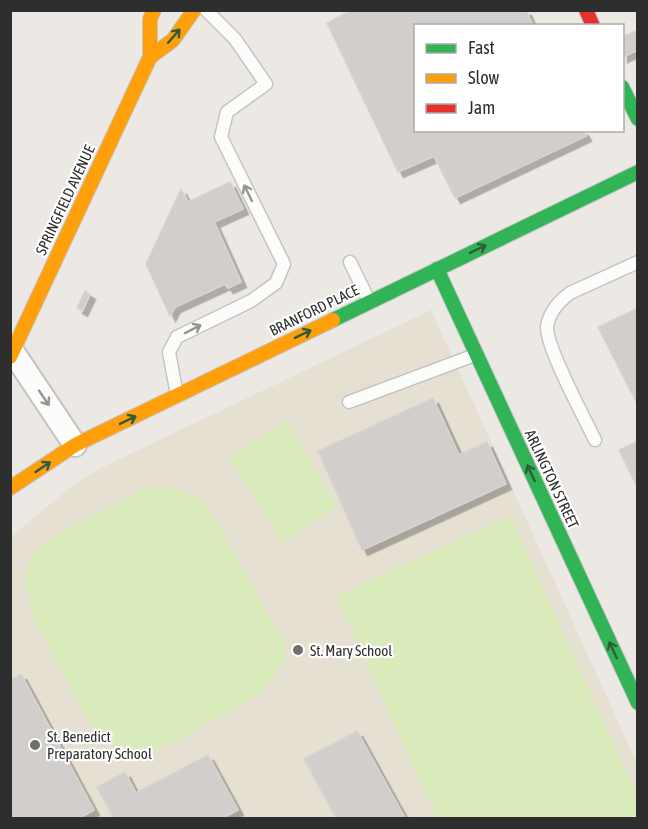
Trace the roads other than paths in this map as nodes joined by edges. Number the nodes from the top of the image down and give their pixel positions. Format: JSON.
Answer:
{"nodes":[{"id":1,"x":154,"y":10,"type":"edge"},
{"id":2,"x":194,"y":10,"type":"edge"},
{"id":3,"x":206,"y":10,"type":"edge"},
{"id":4,"x":586,"y":10,"type":"edge"},
{"id":5,"x":592,"y":24,"type":"edge"},
{"id":6,"x":150,"y":57,"type":"junction"},
{"id":7,"x":624,"y":91,"type":"edge"},
{"id":8,"x":638,"y":119,"type":"edge"},
{"id":9,"x":638,"y":172,"type":"edge"},
{"id":10,"x":350,"y":262,"type":"dead end"},
{"id":11,"x":638,"y":262,"type":"edge"},
{"id":12,"x":436,"y":269,"type":"junction"},
{"id":13,"x":369,"y":302,"type":"junction"},
{"id":14,"x":12,"y":354,"type":"edge"},
{"id":15,"x":476,"y":354,"type":"junction"},
{"id":16,"x":177,"y":396,"type":"junction"},
{"id":17,"x":349,"y":402,"type":"dead end"},
{"id":18,"x":595,"y":440,"type":"dead end"},
{"id":19,"x":75,"y":445,"type":"junction"},
{"id":20,"x":10,"y":488,"type":"edge"},
{"id":21,"x":638,"y":704,"type":"edge"}],
"edges":[{"from":1,"to":6,"type":"street","name":"SPRINGFIELD AVENUE"},
{"from":6,"to":2,"type":"street","name":"SPRINGFIELD AVENUE","one_way":true},
{"from":16,"to":3,"type":"lane","one_way":true},
{"from":4,"to":5,"type":"street"},
{"from":6,"to":14,"type":"street","name":"SPRINGFIELD AVENUE"},
{"from":7,"to":8,"type":"street"},
{"from":12,"to":9,"type":"street","name":"BRANFORD PLACE","one_way":true},
{"from":10,"to":13,"type":"lane"},
{"from":11,"to":18,"type":"lane"},
{"from":12,"to":13,"type":"street","name":"BRANFORD PLACE"},
{"from":12,"to":15,"type":"street","name":"ARLINGTON STREET"},
{"from":16,"to":13,"type":"street","name":"BRANFORD PLACE","one_way":true},
{"from":14,"to":19,"type":"street","one_way":true},
{"from":15,"to":17,"type":"lane"},
{"from":21,"to":15,"type":"street","name":"ARLINGTON STREET","one_way":true},
{"from":19,"to":16,"type":"street","name":"BRANFORD PLACE","one_way":true},
{"from":20,"to":19,"type":"street","name":"BRANFORD PLACE","one_way":true}]}
